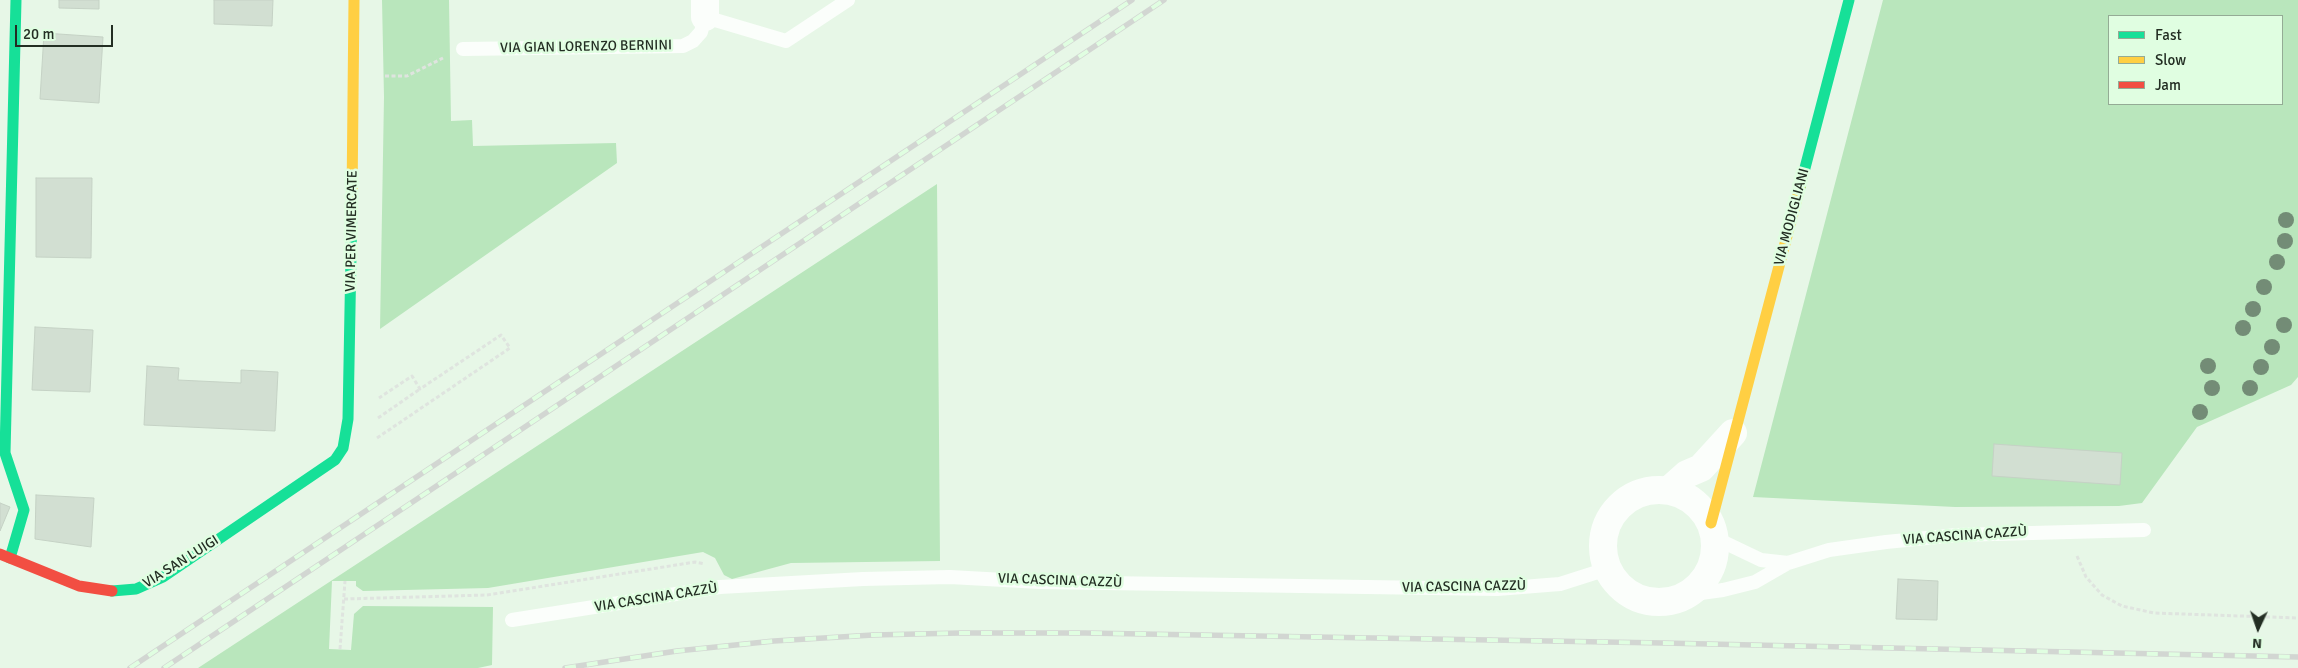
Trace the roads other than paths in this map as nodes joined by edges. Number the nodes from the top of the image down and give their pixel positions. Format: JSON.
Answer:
{"nodes":[{"id":1,"x":16,"y":0,"type":"edge"},
{"id":2,"x":354,"y":0,"type":"edge"},
{"id":3,"x":848,"y":0,"type":"edge"},
{"id":4,"x":1849,"y":0,"type":"edge"},
{"id":5,"x":705,"y":9,"type":"edge"},
{"id":6,"x":463,"y":49,"type":"road end"},
{"id":7,"x":1733,"y":433,"type":"junction"},
{"id":8,"x":336,"y":460,"type":"joint"},
{"id":9,"x":1669,"y":490,"type":"junction"},
{"id":10,"x":1713,"y":530,"type":"junction"},
{"id":11,"x":2144,"y":530,"type":"dead end"},
{"id":12,"x":5,"y":556,"type":"edge"},
{"id":13,"x":1788,"y":563,"type":"junction"},
{"id":14,"x":1607,"y":569,"type":"junction"},
{"id":15,"x":1686,"y":595,"type":"junction"},
{"id":16,"x":512,"y":620,"type":"dead end"}],
"edges":[{"from":1,"to":12,"type":"street","name":"VIA SAN LUIGI"},
{"from":2,"to":8,"type":"street","name":"VIA PER VIMERCATE"},
{"from":3,"to":5,"type":"lane"},
{"from":4,"to":7,"type":"street","name":"VIA MODIGLIANI"},
{"from":5,"to":6,"type":"lane","name":"VIA GIAN LORENZO BERNINI"},
{"from":7,"to":9,"type":"street","name":"VIA MODIGLIANI"},
{"from":7,"to":10,"type":"street","name":"VIA MODIGLIANI"},
{"from":8,"to":12,"type":"street","name":"VIA SAN LUIGI"},
{"from":9,"to":10,"type":"street","name":"VIA MODIGLIANI"},
{"from":9,"to":14,"type":"street","name":"VIA MODIGLIANI"},
{"from":10,"to":13,"type":"lane","name":"VIA CASCINA CAZZÙ"},
{"from":10,"to":15,"type":"street","name":"VIA MODIGLIANI"},
{"from":11,"to":13,"type":"lane","name":"VIA CASCINA CAZZÙ"},
{"from":13,"to":15,"type":"lane","name":"VIA CASCINA CAZZÙ"},
{"from":14,"to":15,"type":"street","name":"VIA MODIGLIANI"},
{"from":14,"to":16,"type":"lane","name":"VIA CASCINA CAZZÙ"}]}
